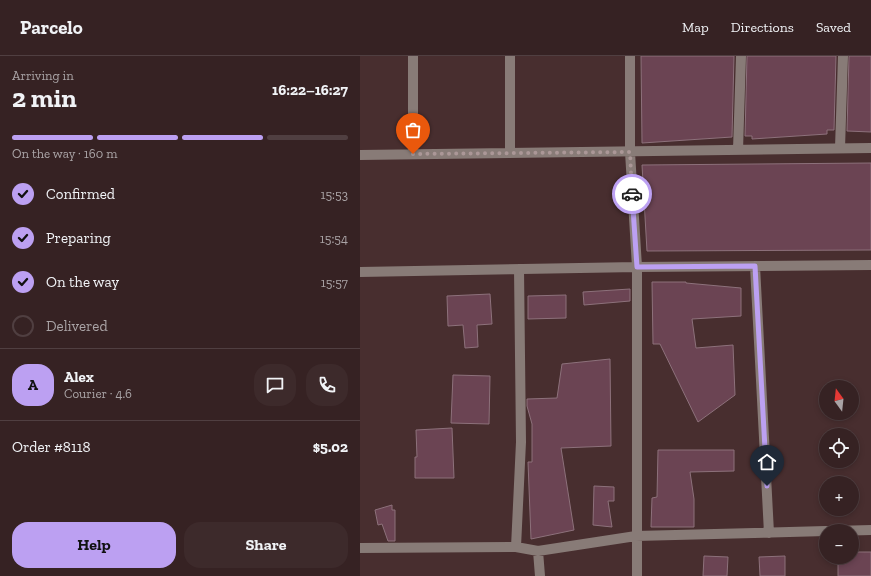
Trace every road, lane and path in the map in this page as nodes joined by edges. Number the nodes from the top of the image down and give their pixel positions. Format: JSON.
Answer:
{"nodes":[{"id":1,"x":413,"y":56,"type":"edge"},
{"id":2,"x":510,"y":56,"type":"edge"},
{"id":3,"x":630,"y":56,"type":"edge"},
{"id":4,"x":741,"y":56,"type":"edge"},
{"id":5,"x":843,"y":56,"type":"edge"},
{"id":6,"x":840,"y":148,"type":"junction"},
{"id":7,"x":871,"y":148,"type":"edge"},
{"id":8,"x":738,"y":150,"type":"junction"},
{"id":9,"x":630,"y":152,"type":"junction"},
{"id":10,"x":510,"y":153,"type":"junction"},
{"id":11,"x":413,"y":154,"type":"junction"},
{"id":12,"x":360,"y":155,"type":"edge"},
{"id":13,"x":871,"y":265,"type":"edge"},
{"id":14,"x":755,"y":266,"type":"junction"},
{"id":15,"x":637,"y":267,"type":"junction"},
{"id":16,"x":519,"y":269,"type":"junction"},
{"id":17,"x":360,"y":272,"type":"edge"},
{"id":18,"x":859,"y":530,"type":"edge"},
{"id":19,"x":871,"y":530,"type":"edge"},
{"id":20,"x":819,"y":531,"type":"edge"},
{"id":21,"x":769,"y":533,"type":"junction"},
{"id":22,"x":636,"y":536,"type":"junction"},
{"id":23,"x":516,"y":547,"type":"junction"},
{"id":24,"x":360,"y":548,"type":"edge"},
{"id":25,"x":538,"y":551,"type":"junction"},
{"id":26,"x":540,"y":576,"type":"edge"},
{"id":27,"x":637,"y":576,"type":"edge"}],
"edges":[{"from":1,"to":11,"type":"street"},
{"from":2,"to":10,"type":"street"},
{"from":3,"to":9,"type":"street"},
{"from":4,"to":8,"type":"street"},
{"from":5,"to":6,"type":"street"},
{"from":6,"to":7,"type":"street"},
{"from":6,"to":8,"type":"street"},
{"from":8,"to":9,"type":"street"},
{"from":9,"to":10,"type":"street"},
{"from":9,"to":15,"type":"street"},
{"from":10,"to":11,"type":"street"},
{"from":11,"to":12,"type":"street"},
{"from":13,"to":14,"type":"street"},
{"from":14,"to":15,"type":"street"},
{"from":14,"to":21,"type":"street"},
{"from":15,"to":16,"type":"street"},
{"from":15,"to":22,"type":"street"},
{"from":16,"to":17,"type":"street"},
{"from":16,"to":23,"type":"street"},
{"from":18,"to":19,"type":"street"},
{"from":20,"to":21,"type":"street"},
{"from":21,"to":22,"type":"street"},
{"from":22,"to":25,"type":"street"},
{"from":22,"to":27,"type":"street"},
{"from":23,"to":24,"type":"street"},
{"from":23,"to":25,"type":"street"},
{"from":25,"to":26,"type":"street"}]}
